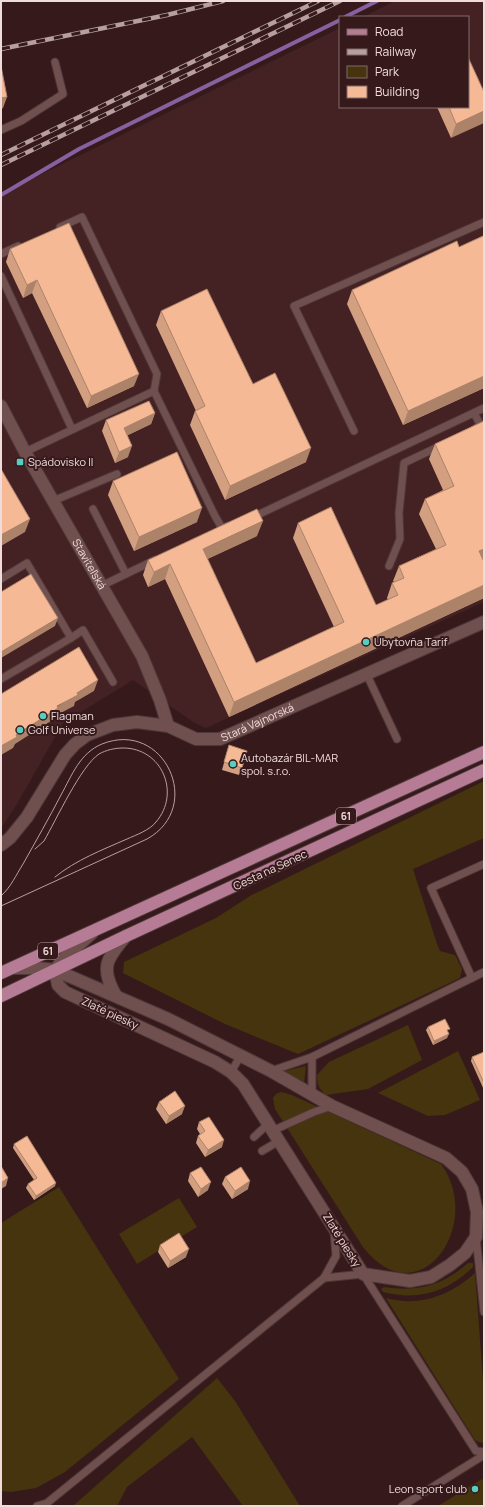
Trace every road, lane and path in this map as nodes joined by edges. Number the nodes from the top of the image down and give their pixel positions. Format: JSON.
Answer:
{"nodes":[{"id":1,"x":55,"y":62,"type":"dead end"},
{"id":2,"x":1,"y":130,"type":"edge"},
{"id":3,"x":484,"y":222,"type":"edge"},
{"id":4,"x":55,"y":229,"type":"edge"},
{"id":5,"x":28,"y":242,"type":"edge"},
{"id":6,"x":1,"y":254,"type":"edge"},
{"id":7,"x":1,"y":276,"type":"edge"},
{"id":8,"x":154,"y":391,"type":"junction"},
{"id":9,"x":1,"y":406,"type":"edge"},
{"id":10,"x":484,"y":408,"type":"edge"},
{"id":11,"x":474,"y":413,"type":"junction"},
{"id":12,"x":482,"y":427,"type":"edge"},
{"id":13,"x":72,"y":429,"type":"junction"},
{"id":14,"x":354,"y":431,"type":"dead end"},
{"id":15,"x":467,"y":433,"type":"edge"},
{"id":16,"x":446,"y":443,"type":"edge"},
{"id":17,"x":25,"y":452,"type":"junction"},
{"id":18,"x":117,"y":474,"type":"dead end"},
{"id":19,"x":53,"y":501,"type":"junction"},
{"id":20,"x":93,"y":509,"type":"dead end"},
{"id":21,"x":246,"y":520,"type":"edge"},
{"id":22,"x":234,"y":524,"type":"edge"},
{"id":23,"x":160,"y":558,"type":"edge"},
{"id":24,"x":389,"y":566,"type":"dead end"},
{"id":25,"x":126,"y":574,"type":"junction"},
{"id":26,"x":1,"y":579,"type":"edge"},
{"id":27,"x":101,"y":586,"type":"junction"},
{"id":28,"x":484,"y":622,"type":"edge"},
{"id":29,"x":71,"y":638,"type":"junction"},
{"id":30,"x":367,"y":675,"type":"junction"},
{"id":31,"x":1,"y":680,"type":"edge"},
{"id":32,"x":113,"y":682,"type":"dead end"},
{"id":33,"x":168,"y":726,"type":"junction"},
{"id":34,"x":397,"y":739,"type":"dead end"},
{"id":35,"x":484,"y":752,"type":"edge"},
{"id":36,"x":484,"y":770,"type":"edge"},
{"id":37,"x":1,"y":845,"type":"edge"},
{"id":38,"x":484,"y":864,"type":"edge"},
{"id":39,"x":96,"y":929,"type":"junction"},
{"id":40,"x":126,"y":936,"type":"junction"},
{"id":41,"x":55,"y":970,"type":"junction"},
{"id":42,"x":6,"y":971,"type":"edge"},
{"id":43,"x":484,"y":972,"type":"edge"},
{"id":44,"x":472,"y":978,"type":"junction"},
{"id":45,"x":1,"y":996,"type":"edge"},
{"id":46,"x":116,"y":996,"type":"junction"},
{"id":47,"x":241,"y":1056,"type":"junction"},
{"id":48,"x":312,"y":1057,"type":"junction"},
{"id":49,"x":271,"y":1071,"type":"junction"},
{"id":50,"x":231,"y":1072,"type":"junction"},
{"id":51,"x":312,"y":1094,"type":"junction"},
{"id":52,"x":332,"y":1106,"type":"junction"},
{"id":53,"x":273,"y":1132,"type":"junction"},
{"id":54,"x":254,"y":1137,"type":"dead end"},
{"id":55,"x":262,"y":1151,"type":"dead end"},
{"id":56,"x":334,"y":1227,"type":"junction"},
{"id":57,"x":476,"y":1237,"type":"junction"},
{"id":58,"x":363,"y":1274,"type":"junction"},
{"id":59,"x":324,"y":1278,"type":"junction"},
{"id":60,"x":484,"y":1312,"type":"edge"},
{"id":61,"x":484,"y":1454,"type":"edge"},
{"id":62,"x":37,"y":1506,"type":"edge"},
{"id":63,"x":402,"y":1506,"type":"edge"}],
"edges":[{"from":1,"to":2,"type":"lane"},
{"from":3,"to":14,"type":"lane"},
{"from":4,"to":8,"type":"lane"},
{"from":5,"to":6,"type":"lane"},
{"from":7,"to":13,"type":"lane"},
{"from":8,"to":13,"type":"lane"},
{"from":8,"to":22,"type":"lane"},
{"from":9,"to":17,"type":"street","name":"Staviteľská"},
{"from":10,"to":11,"type":"lane"},
{"from":11,"to":12,"type":"lane"},
{"from":11,"to":21,"type":"lane"},
{"from":12,"to":15,"type":"lane"},
{"from":13,"to":17,"type":"lane"},
{"from":16,"to":24,"type":"lane"},
{"from":17,"to":19,"type":"street","name":"Staviteľská"},
{"from":18,"to":19,"type":"lane"},
{"from":19,"to":27,"type":"street","name":"Staviteľská"},
{"from":20,"to":25,"type":"lane"},
{"from":23,"to":25,"type":"lane"},
{"from":25,"to":27,"type":"lane"},
{"from":26,"to":29,"type":"lane"},
{"from":27,"to":33,"type":"street","name":"Staviteľská"},
{"from":28,"to":30,"type":"street","name":"Stará Vajnorská"},
{"from":29,"to":31,"type":"lane"},
{"from":29,"to":32,"type":"lane"},
{"from":30,"to":33,"type":"street","name":"Stará Vajnorská"},
{"from":30,"to":34,"type":"lane"},
{"from":33,"to":37,"type":"street","name":"Stará Vajnorská"},
{"from":35,"to":39,"type":"main road","name":"Cesta na Senec","number":"61"},
{"from":36,"to":40,"type":"main road","name":"Cesta na Senec","number":"61"},
{"from":38,"to":44,"type":"lane"},
{"from":39,"to":41,"type":"street","name":"Cesta na Senec"},
{"from":39,"to":42,"type":"main road","name":"Cesta na Senec","number":"61"},
{"from":40,"to":41,"type":"main road","name":"Cesta na Senec","number":"61"},
{"from":40,"to":46,"type":"street","name":"Zlaté piesky"},
{"from":41,"to":42,"type":"street","name":"Zlaté piesky"},
{"from":41,"to":45,"type":"main road","name":"Cesta na Senec","number":"61"},
{"from":41,"to":46,"type":"street","name":"Zlaté piesky"},
{"from":41,"to":50,"type":"street","name":"Zlaté piesky"},
{"from":43,"to":44,"type":"lane"},
{"from":44,"to":48,"type":"lane"},
{"from":46,"to":47,"type":"street","name":"Zlaté piesky"},
{"from":47,"to":49,"type":"street","name":"Zlaté piesky"},
{"from":47,"to":50,"type":"lane"},
{"from":48,"to":49,"type":"lane"},
{"from":48,"to":51,"type":"lane"},
{"from":49,"to":51,"type":"street","name":"Zlaté piesky"},
{"from":50,"to":53,"type":"street","name":"Zlaté piesky"},
{"from":51,"to":52,"type":"street","name":"Zlaté piesky"},
{"from":52,"to":53,"type":"lane"},
{"from":52,"to":57,"type":"street","name":"Zlaté piesky"},
{"from":53,"to":54,"type":"lane"},
{"from":53,"to":55,"type":"lane"},
{"from":53,"to":56,"type":"street","name":"Zlaté piesky"},
{"from":56,"to":58,"type":"street","name":"Zlaté piesky"},
{"from":56,"to":59,"type":"lane"},
{"from":57,"to":58,"type":"street","name":"Zlaté piesky"},
{"from":57,"to":60,"type":"lane"},
{"from":58,"to":59,"type":"lane"},
{"from":58,"to":61,"type":"lane"},
{"from":59,"to":62,"type":"lane"},
{"from":61,"to":63,"type":"lane"}]}
